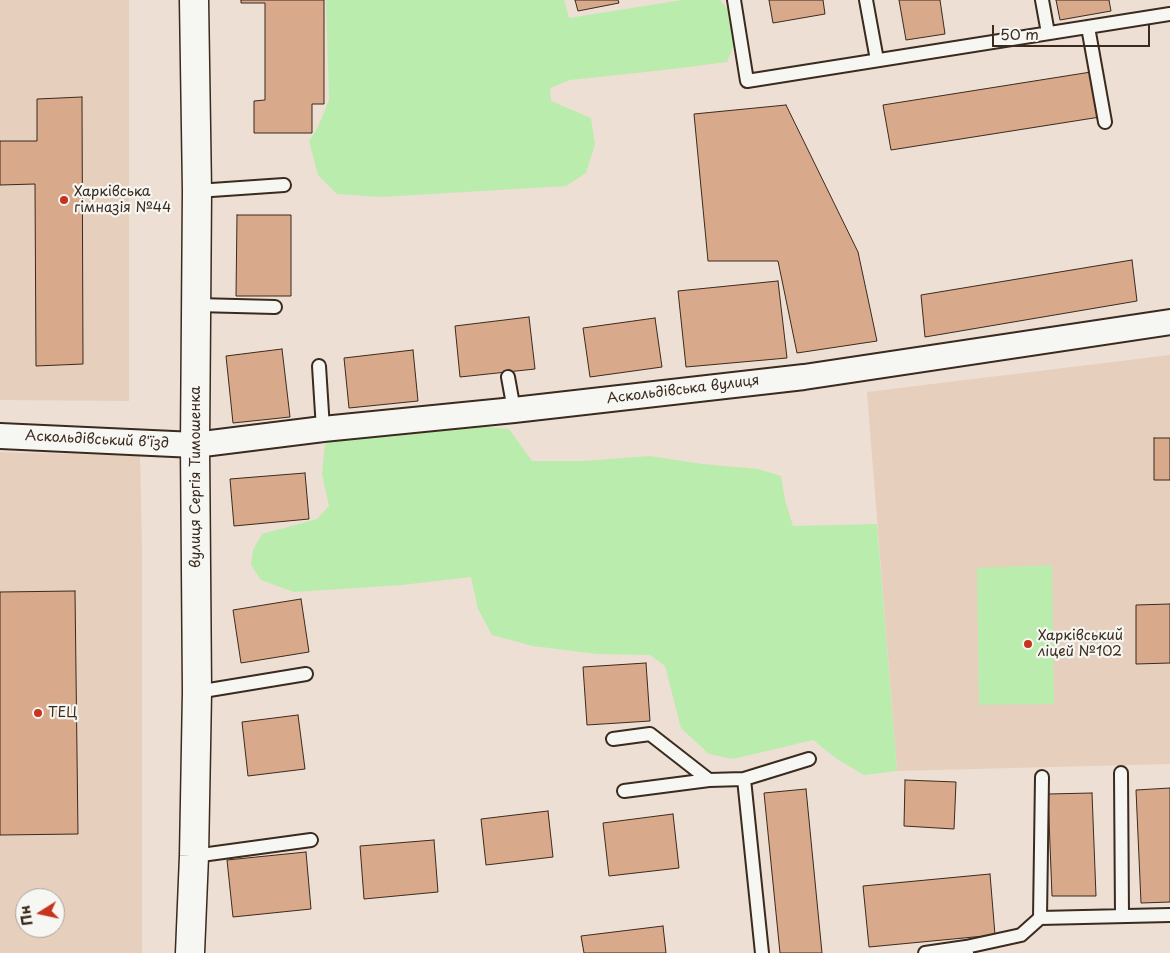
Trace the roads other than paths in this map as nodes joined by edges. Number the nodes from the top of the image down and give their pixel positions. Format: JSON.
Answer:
{"nodes":[{"id":1,"x":194,"y":0,"type":"edge"},
{"id":2,"x":734,"y":0,"type":"edge"},
{"id":3,"x":866,"y":0,"type":"edge"},
{"id":4,"x":1042,"y":0,"type":"edge"},
{"id":5,"x":1170,"y":14,"type":"edge"},
{"id":6,"x":1088,"y":27,"type":"junction"},
{"id":7,"x":1048,"y":33,"type":"junction"},
{"id":8,"x":877,"y":60,"type":"junction"},
{"id":9,"x":1105,"y":122,"type":"dead end"},
{"id":10,"x":284,"y":185,"type":"dead end"},
{"id":11,"x":197,"y":190,"type":"junction"},
{"id":12,"x":197,"y":305,"type":"junction"},
{"id":13,"x":275,"y":307,"type":"dead end"},
{"id":14,"x":1170,"y":322,"type":"edge"},
{"id":15,"x":319,"y":366,"type":"dead end"},
{"id":16,"x":508,"y":377,"type":"dead end"},
{"id":17,"x":514,"y":410,"type":"junction"},
{"id":18,"x":323,"y":429,"type":"junction"},
{"id":19,"x":0,"y":436,"type":"edge"},
{"id":20,"x":195,"y":445,"type":"junction"},
{"id":21,"x":306,"y":674,"type":"dead end"},
{"id":22,"x":197,"y":692,"type":"junction"},
{"id":23,"x":613,"y":739,"type":"dead end"},
{"id":24,"x":809,"y":759,"type":"dead end"},
{"id":25,"x":1121,"y":773,"type":"dead end"},
{"id":26,"x":1042,"y":777,"type":"dead end"},
{"id":27,"x":744,"y":779,"type":"junction"},
{"id":28,"x":709,"y":780,"type":"junction"},
{"id":29,"x":624,"y":791,"type":"dead end"},
{"id":30,"x":310,"y":840,"type":"dead end"},
{"id":31,"x":194,"y":856,"type":"junction"},
{"id":32,"x":1122,"y":916,"type":"junction"},
{"id":33,"x":1170,"y":916,"type":"edge"},
{"id":34,"x":1040,"y":918,"type":"junction"},
{"id":35,"x":967,"y":950,"type":"edge"},
{"id":36,"x":190,"y":953,"type":"edge"},
{"id":37,"x":762,"y":953,"type":"edge"},
{"id":38,"x":925,"y":953,"type":"edge"}],
"edges":[{"from":1,"to":11,"type":"street","name":"вулиця Сергія Тимошенка"},
{"from":2,"to":8,"type":"lane"},
{"from":3,"to":8,"type":"lane"},
{"from":4,"to":7,"type":"lane"},
{"from":5,"to":6,"type":"lane"},
{"from":6,"to":7,"type":"lane"},
{"from":6,"to":9,"type":"lane"},
{"from":7,"to":8,"type":"lane"},
{"from":10,"to":11,"type":"lane"},
{"from":11,"to":12,"type":"street","name":"вулиця Сергія Тимошенка"},
{"from":12,"to":13,"type":"lane"},
{"from":12,"to":20,"type":"street","name":"вулиця Сергія Тимошенка"},
{"from":14,"to":17,"type":"street","name":"Аскольдівська вулиця"},
{"from":15,"to":18,"type":"lane"},
{"from":16,"to":17,"type":"lane"},
{"from":17,"to":18,"type":"street","name":"Аскольдівська вулиця"},
{"from":18,"to":20,"type":"street","name":"Аскольдівська вулиця"},
{"from":19,"to":20,"type":"street","name":"Аскольдівський в'їзд"},
{"from":20,"to":22,"type":"street","name":"вулиця Сергія Тимошенка"},
{"from":21,"to":22,"type":"lane"},
{"from":22,"to":31,"type":"street","name":"вулиця Сергія Тимошенка"},
{"from":23,"to":28,"type":"lane"},
{"from":24,"to":27,"type":"lane"},
{"from":25,"to":32,"type":"lane"},
{"from":26,"to":34,"type":"lane"},
{"from":27,"to":28,"type":"lane"},
{"from":27,"to":37,"type":"lane"},
{"from":28,"to":29,"type":"lane"},
{"from":30,"to":31,"type":"lane"},
{"from":31,"to":36,"type":"street","name":"вулиця Сергія Тимошенка"},
{"from":32,"to":33,"type":"lane"},
{"from":32,"to":34,"type":"lane"},
{"from":34,"to":35,"type":"lane"},
{"from":35,"to":38,"type":"lane"}]}
